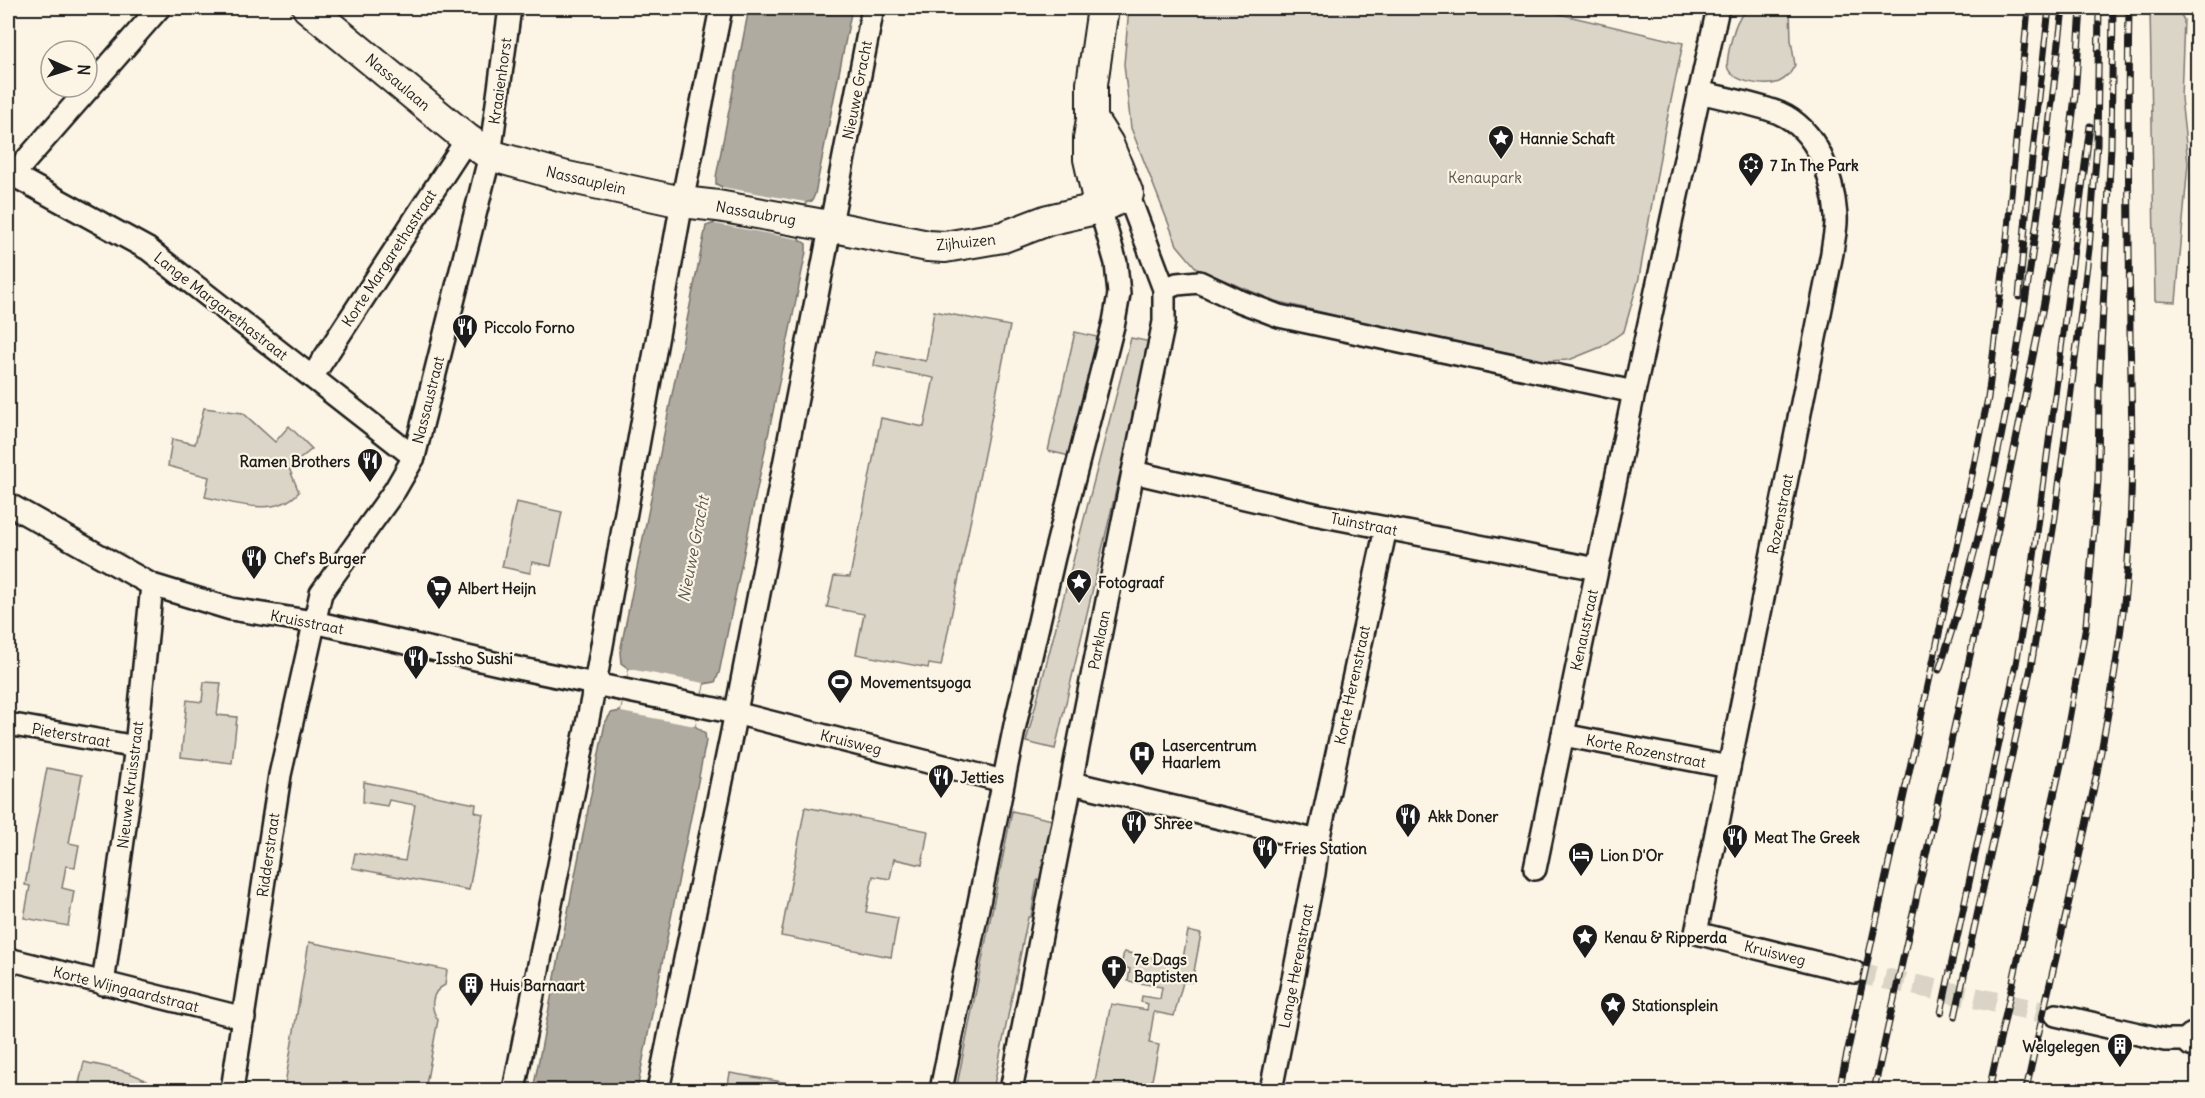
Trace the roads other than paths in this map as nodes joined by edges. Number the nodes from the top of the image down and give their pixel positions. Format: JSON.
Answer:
{"nodes":[{"id":1,"x":159,"y":8,"type":"edge"},
{"id":2,"x":308,"y":8,"type":"edge"},
{"id":3,"x":510,"y":8,"type":"edge"},
{"id":4,"x":721,"y":8,"type":"edge"},
{"id":5,"x":873,"y":8,"type":"edge"},
{"id":6,"x":1103,"y":8,"type":"edge"},
{"id":7,"x":1718,"y":8,"type":"edge"},
{"id":8,"x":1699,"y":92,"type":"junction"},
{"id":9,"x":1092,"y":119,"type":"junction"},
{"id":10,"x":479,"y":147,"type":"junction"},
{"id":11,"x":10,"y":176,"type":"edge"},
{"id":12,"x":1128,"y":194,"type":"junction"},
{"id":13,"x":682,"y":202,"type":"junction"},
{"id":14,"x":1100,"y":207,"type":"junction"},
{"id":15,"x":816,"y":223,"type":"junction"},
{"id":16,"x":1164,"y":289,"type":"junction"},
{"id":17,"x":312,"y":377,"type":"junction"},
{"id":18,"x":1634,"y":392,"type":"junction"},
{"id":19,"x":414,"y":457,"type":"junction"},
{"id":20,"x":1133,"y":472,"type":"junction"},
{"id":21,"x":8,"y":504,"type":"edge"},
{"id":22,"x":1386,"y":528,"type":"junction"},
{"id":23,"x":1597,"y":568,"type":"junction"},
{"id":24,"x":152,"y":585,"type":"junction"},
{"id":25,"x":314,"y":622,"type":"junction"},
{"id":26,"x":595,"y":684,"type":"junction"},
{"id":27,"x":699,"y":706,"type":"joint"},
{"id":28,"x":735,"y":713,"type":"junction"},
{"id":29,"x":8,"y":727,"type":"edge"},
{"id":30,"x":1563,"y":735,"type":"junction"},
{"id":31,"x":136,"y":747,"type":"junction"},
{"id":32,"x":1729,"y":767,"type":"junction"},
{"id":33,"x":1003,"y":781,"type":"junction"},
{"id":34,"x":1072,"y":783,"type":"junction"},
{"id":35,"x":1318,"y":841,"type":"junction"},
{"id":36,"x":1535,"y":869,"type":"dead end"},
{"id":37,"x":1696,"y":933,"type":"joint"},
{"id":38,"x":8,"y":959,"type":"edge"},
{"id":39,"x":1854,"y":972,"type":"tunnel mouth"},
{"id":40,"x":104,"y":984,"type":"junction"},
{"id":41,"x":2056,"y":1016,"type":"tunnel mouth"},
{"id":42,"x":244,"y":1018,"type":"junction"},
{"id":43,"x":2196,"y":1040,"type":"edge"},
{"id":44,"x":233,"y":1082,"type":"edge"},
{"id":45,"x":514,"y":1090,"type":"edge"},
{"id":46,"x":658,"y":1090,"type":"edge"},
{"id":47,"x":941,"y":1090,"type":"edge"},
{"id":48,"x":1011,"y":1090,"type":"edge"},
{"id":49,"x":1271,"y":1090,"type":"edge"}],
"edges":[{"from":1,"to":11,"type":"street"},
{"from":2,"to":10,"type":"street","name":"Nassaulaan"},
{"from":3,"to":10,"type":"street","name":"Kraaienhorst"},
{"from":4,"to":13,"type":"street"},
{"from":5,"to":15,"type":"street","name":"Nieuwe Gracht"},
{"from":6,"to":9,"type":"street"},
{"from":7,"to":8,"type":"street"},
{"from":8,"to":18,"type":"street"},
{"from":8,"to":32,"type":"street","name":"Rozenstraat"},
{"from":9,"to":12,"type":"street"},
{"from":9,"to":14,"type":"street"},
{"from":10,"to":13,"type":"street","name":"Nassauplein"},
{"from":10,"to":17,"type":"street","name":"Korte Margarethastraat"},
{"from":10,"to":19,"type":"street","name":"Nassaustraat"},
{"from":11,"to":17,"type":"street","name":"Lange Margarethastraat"},
{"from":12,"to":14,"type":"street"},
{"from":12,"to":16,"type":"street","name":"Parklaan"},
{"from":13,"to":15,"type":"street","name":"Nassaubrug"},
{"from":13,"to":26,"type":"street"},
{"from":14,"to":15,"type":"street","name":"Zijhuizen"},
{"from":14,"to":33,"type":"street"},
{"from":15,"to":28,"type":"street","name":"Nieuwe Gracht"},
{"from":16,"to":18,"type":"street"},
{"from":16,"to":20,"type":"street","name":"Parklaan"},
{"from":17,"to":19,"type":"street","name":"Lange Margarethastraat"},
{"from":18,"to":23,"type":"street","name":"Kenaustraat"},
{"from":19,"to":25,"type":"street","name":"Nassaustraat"},
{"from":20,"to":22,"type":"street","name":"Tuinstraat"},
{"from":20,"to":34,"type":"street","name":"Parklaan"},
{"from":21,"to":24,"type":"street","name":"Kruisstraat"},
{"from":22,"to":23,"type":"street","name":"Tuinstraat"},
{"from":22,"to":35,"type":"street","name":"Korte Herenstraat"},
{"from":23,"to":30,"type":"street","name":"Kenaustraat"},
{"from":24,"to":25,"type":"street","name":"Kruisstraat"},
{"from":24,"to":31,"type":"street","name":"Nieuwe Kruisstraat"},
{"from":25,"to":26,"type":"street","name":"Kruisstraat"},
{"from":25,"to":42,"type":"street","name":"Ridderstraat"},
{"from":26,"to":27,"type":"street","name":"Kruisstraat"},
{"from":26,"to":45,"type":"street"},
{"from":27,"to":28,"type":"street","name":"Kruisweg"},
{"from":28,"to":33,"type":"street","name":"Kruisweg"},
{"from":28,"to":46,"type":"street","name":"Nieuwe Gracht"},
{"from":29,"to":31,"type":"street","name":"Pieterstraat"},
{"from":30,"to":32,"type":"street","name":"Korte Rozenstraat"},
{"from":30,"to":36,"type":"street","name":"Kenaustraat"},
{"from":31,"to":40,"type":"street","name":"Nieuwe Kruisstraat"},
{"from":32,"to":37,"type":"street","name":"Rozenstraat"},
{"from":33,"to":47,"type":"street"},
{"from":34,"to":35,"type":"street"},
{"from":34,"to":48,"type":"street","name":"Parklaan"},
{"from":35,"to":49,"type":"street","name":"Lange Herenstraat"},
{"from":37,"to":39,"type":"street","name":"Kruisweg"},
{"from":38,"to":40,"type":"street","name":"Korte Wijngaardstraat"},
{"from":40,"to":42,"type":"street","name":"Korte Wijngaardstraat"},
{"from":41,"to":43,"type":"street"},
{"from":42,"to":44,"type":"street","name":"Ridderstraat"}]}
